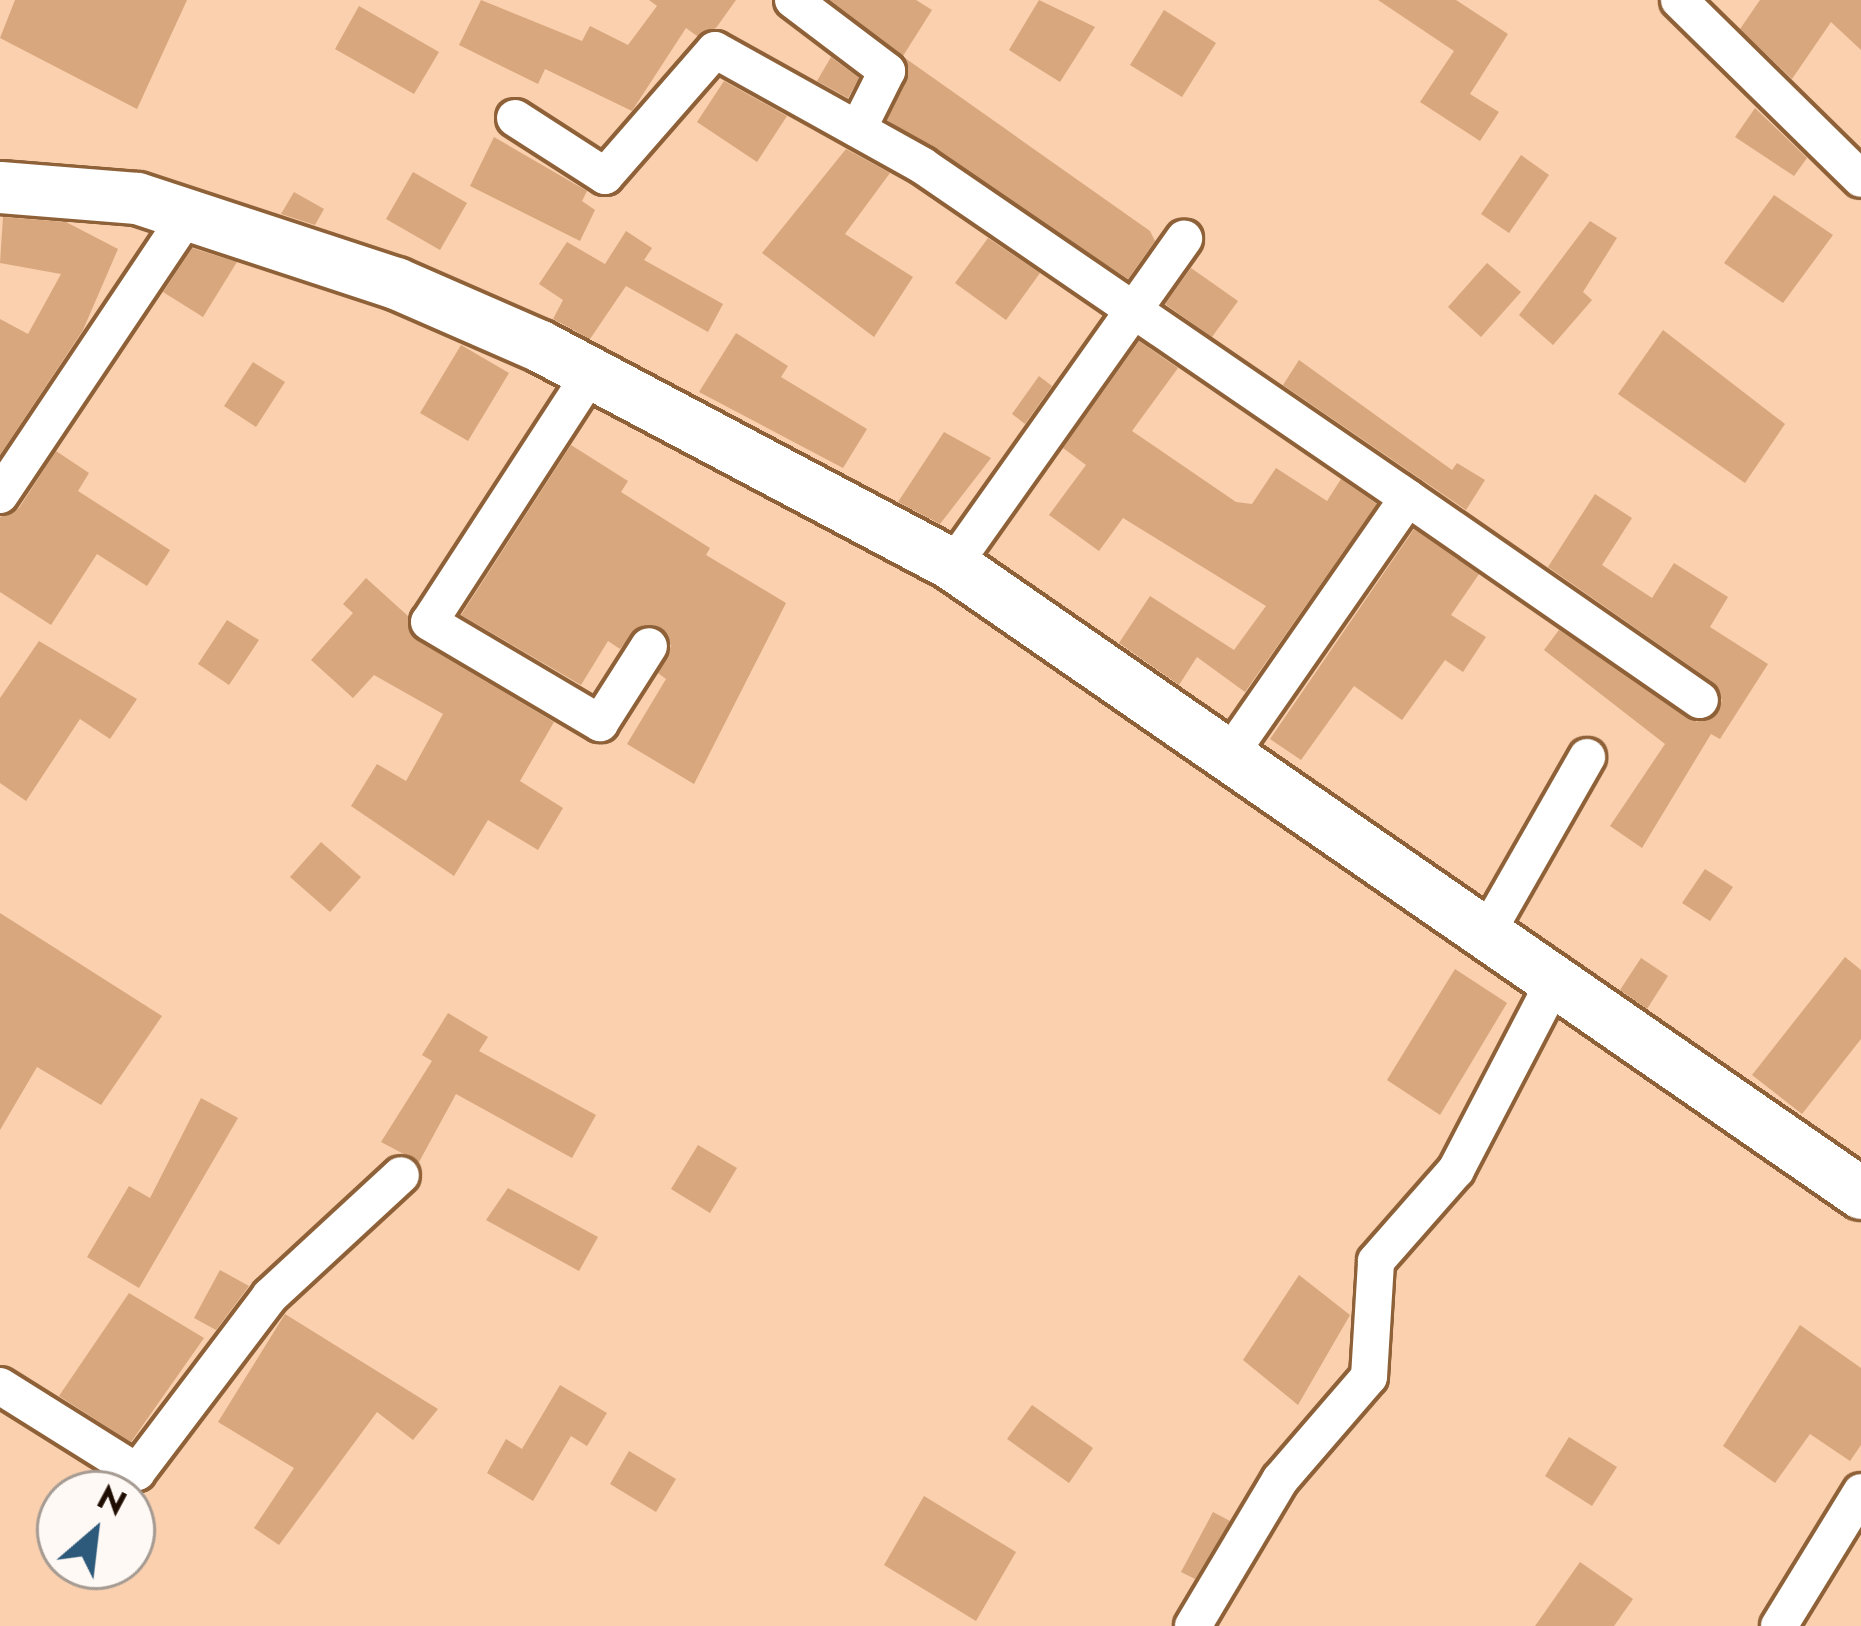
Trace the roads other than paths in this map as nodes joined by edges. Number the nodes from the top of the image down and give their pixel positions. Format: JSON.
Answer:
{"nodes":[{"id":1,"x":793,"y":0,"type":"edge"},
{"id":2,"x":1678,"y":0,"type":"edge"},
{"id":3,"x":515,"y":118,"type":"dead end"},
{"id":4,"x":858,"y":129,"type":"junction"},
{"id":5,"x":1861,"y":179,"type":"edge"},
{"id":6,"x":0,"y":187,"type":"edge"},
{"id":7,"x":188,"y":214,"type":"junction"},
{"id":8,"x":1184,"y":239,"type":"dead end"},
{"id":9,"x":1133,"y":305,"type":"junction"},
{"id":10,"x":589,"y":376,"type":"junction"},
{"id":11,"x":0,"y":495,"type":"edge"},
{"id":12,"x":1408,"y":498,"type":"junction"},
{"id":13,"x":953,"y":566,"type":"junction"},
{"id":14,"x":649,"y":646,"type":"dead end"},
{"id":15,"x":1700,"y":700,"type":"dead end"},
{"id":16,"x":1232,"y":751,"type":"junction"},
{"id":17,"x":1587,"y":757,"type":"dead end"},
{"id":18,"x":1489,"y":928,"type":"junction"},
{"id":19,"x":1558,"y":976,"type":"junction"},
{"id":20,"x":401,"y":1175,"type":"dead end"},
{"id":21,"x":1861,"y":1193,"type":"edge"},
{"id":22,"x":0,"y":1386,"type":"edge"},
{"id":23,"x":1861,"y":1492,"type":"edge"},
{"id":24,"x":1193,"y":1626,"type":"edge"},
{"id":25,"x":1779,"y":1626,"type":"edge"}],
"edges":[{"from":1,"to":4,"type":"street"},
{"from":2,"to":5,"type":"street"},
{"from":3,"to":4,"type":"street"},
{"from":4,"to":9,"type":"street"},
{"from":6,"to":7,"type":"street"},
{"from":7,"to":10,"type":"street"},
{"from":7,"to":11,"type":"street"},
{"from":8,"to":9,"type":"street"},
{"from":9,"to":12,"type":"street"},
{"from":9,"to":13,"type":"street"},
{"from":10,"to":13,"type":"street"},
{"from":10,"to":14,"type":"street"},
{"from":12,"to":15,"type":"street"},
{"from":12,"to":16,"type":"street"},
{"from":13,"to":16,"type":"street"},
{"from":16,"to":18,"type":"street"},
{"from":17,"to":18,"type":"street"},
{"from":18,"to":19,"type":"street"},
{"from":19,"to":21,"type":"street"},
{"from":19,"to":24,"type":"street"},
{"from":20,"to":22,"type":"street"},
{"from":23,"to":25,"type":"street"}]}
